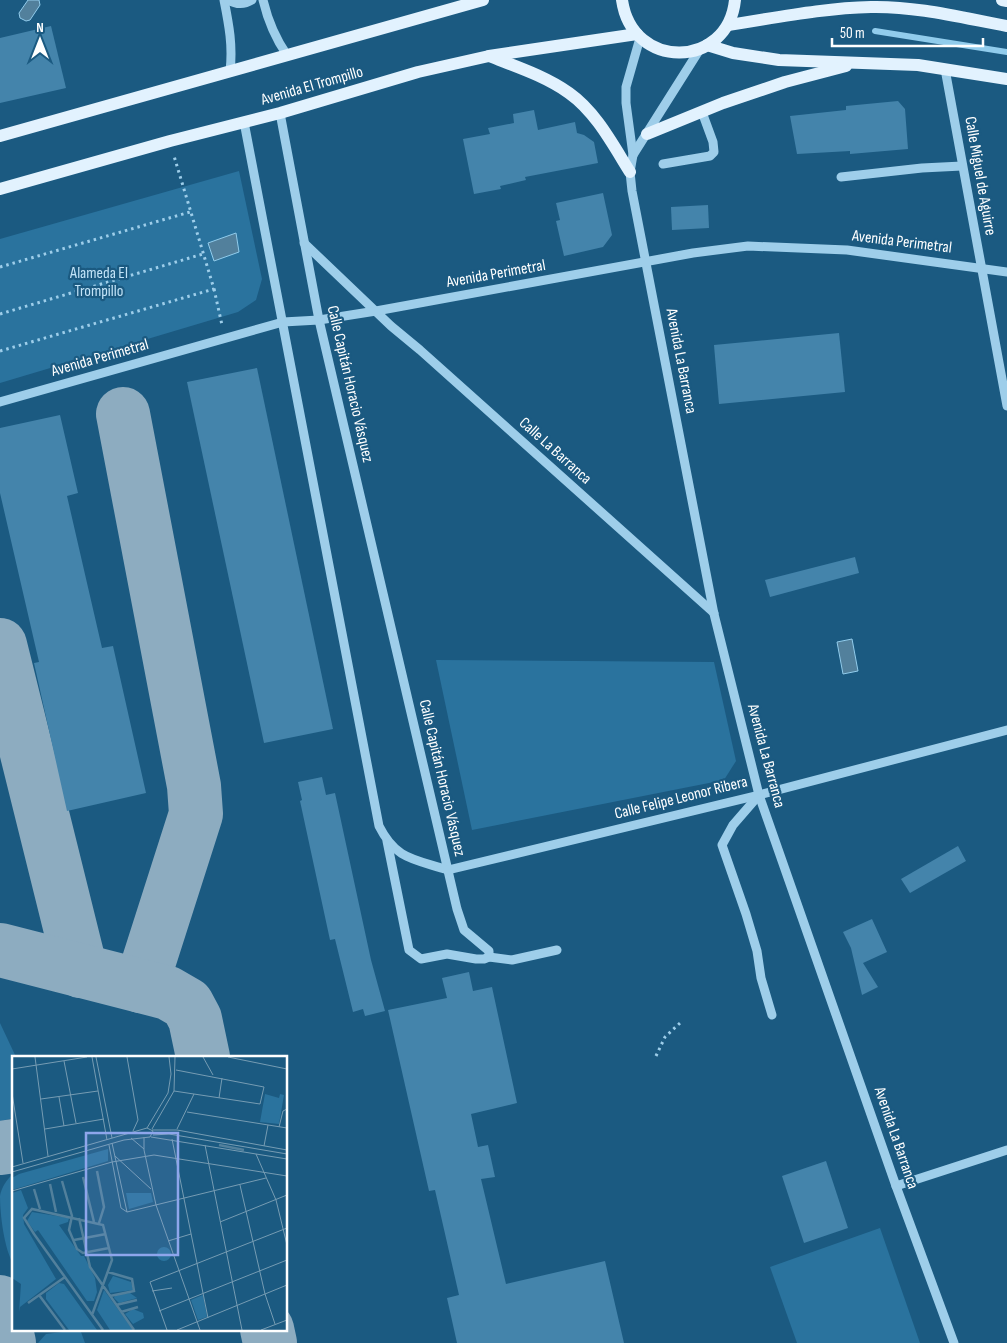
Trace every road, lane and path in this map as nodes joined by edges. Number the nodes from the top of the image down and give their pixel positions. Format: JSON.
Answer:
{"nodes":[{"id":1,"x":224,"y":0,"type":"edge"},
{"id":2,"x":228,"y":0,"type":"edge"},
{"id":3,"x":252,"y":0,"type":"edge"},
{"id":4,"x":263,"y":0,"type":"edge"},
{"id":5,"x":622,"y":0,"type":"edge"},
{"id":6,"x":735,"y":0,"type":"edge"},
{"id":7,"x":1002,"y":0,"type":"edge"},
{"id":8,"x":480,"y":1,"type":"edge"},
{"id":9,"x":1007,"y":1,"type":"edge"},
{"id":10,"x":728,"y":25,"type":"junction"},
{"id":11,"x":1007,"y":26,"type":"edge"},
{"id":12,"x":638,"y":36,"type":"junction"},
{"id":13,"x":703,"y":47,"type":"junction"},
{"id":14,"x":287,"y":56,"type":"junction"},
{"id":15,"x":489,"y":56,"type":"junction"},
{"id":16,"x":859,"y":63,"type":"junction"},
{"id":17,"x":945,"y":69,"type":"junction"},
{"id":18,"x":230,"y":72,"type":"junction"},
{"id":19,"x":1007,"y":79,"type":"edge"},
{"id":20,"x":702,"y":112,"type":"junction"},
{"id":21,"x":280,"y":113,"type":"junction"},
{"id":22,"x":244,"y":122,"type":"junction"},
{"id":23,"x":647,"y":134,"type":"junction"},
{"id":24,"x":0,"y":136,"type":"edge"},
{"id":25,"x":170,"y":141,"type":"junction"},
{"id":26,"x":633,"y":155,"type":"junction"},
{"id":27,"x":663,"y":164,"type":"dead end"},
{"id":28,"x":962,"y":166,"type":"junction"},
{"id":29,"x":630,"y":172,"type":"junction"},
{"id":30,"x":840,"y":177,"type":"dead end"},
{"id":31,"x":0,"y":189,"type":"edge"},
{"id":32,"x":190,"y":212,"type":"junction"},
{"id":33,"x":304,"y":243,"type":"junction"},
{"id":34,"x":203,"y":254,"type":"junction"},
{"id":35,"x":647,"y":262,"type":"junction"},
{"id":36,"x":0,"y":268,"type":"edge"},
{"id":37,"x":981,"y":268,"type":"junction"},
{"id":38,"x":1007,"y":272,"type":"edge"},
{"id":39,"x":214,"y":290,"type":"junction"},
{"id":40,"x":376,"y":311,"type":"junction"},
{"id":41,"x":0,"y":314,"type":"edge"},
{"id":42,"x":319,"y":320,"type":"junction"},
{"id":43,"x":283,"y":322,"type":"junction"},
{"id":44,"x":226,"y":338,"type":"junction"},
{"id":45,"x":0,"y":351,"type":"edge"},
{"id":46,"x":0,"y":402,"type":"edge"},
{"id":47,"x":1007,"y":406,"type":"edge"},
{"id":48,"x":714,"y":614,"type":"junction"},
{"id":49,"x":1007,"y":730,"type":"edge"},
{"id":50,"x":759,"y":794,"type":"junction"},
{"id":51,"x":386,"y":841,"type":"junction"},
{"id":52,"x":448,"y":870,"type":"junction"},
{"id":53,"x":557,"y":950,"type":"dead end"},
{"id":54,"x":489,"y":957,"type":"junction"},
{"id":55,"x":772,"y":1015,"type":"dead end"},
{"id":56,"x":680,"y":1023,"type":"dead end"},
{"id":57,"x":656,"y":1056,"type":"dead end"},
{"id":58,"x":1007,"y":1150,"type":"edge"},
{"id":59,"x":896,"y":1186,"type":"junction"},
{"id":60,"x":954,"y":1343,"type":"edge"}],
"edges":[{"from":1,"to":18,"type":"street"},
{"from":2,"to":3,"type":"street"},
{"from":4,"to":14,"type":"street"},
{"from":5,"to":12,"type":"main road"},
{"from":6,"to":10,"type":"main road"},
{"from":7,"to":9,"type":"main road"},
{"from":8,"to":14,"type":"main road"},
{"from":10,"to":11,"type":"main road"},
{"from":10,"to":13,"type":"main road"},
{"from":12,"to":13,"type":"main road"},
{"from":12,"to":15,"type":"main road","name":"Avenida El Trompillo"},
{"from":12,"to":26,"type":"street","name":"Avenida La Barranca"},
{"from":13,"to":16,"type":"main road"},
{"from":13,"to":23,"type":"street","name":"Avenida La Barranca"},
{"from":14,"to":18,"type":"main road"},
{"from":15,"to":21,"type":"main road","name":"Avenida El Trompillo"},
{"from":15,"to":29,"type":"main road"},
{"from":16,"to":17,"type":"main road"},
{"from":16,"to":20,"type":"main road"},
{"from":17,"to":19,"type":"main road"},
{"from":17,"to":28,"type":"street","name":"Calle Miguel de Aguirre"},
{"from":18,"to":24,"type":"main road"},
{"from":20,"to":23,"type":"main road"},
{"from":20,"to":27,"type":"street"},
{"from":21,"to":22,"type":"main road","name":"Avenida El Trompillo"},
{"from":21,"to":33,"type":"street","name":"Calle Capitán Horacio Vásquez"},
{"from":22,"to":25,"type":"main road","name":"Avenida El Trompillo"},
{"from":22,"to":43,"type":"street"},
{"from":23,"to":26,"type":"street","name":"Avenida La Barranca"},
{"from":25,"to":31,"type":"main road","name":"Avenida El Trompillo"},
{"from":25,"to":32,"type":"path"},
{"from":26,"to":29,"type":"street","name":"Avenida La Barranca"},
{"from":28,"to":30,"type":"street"},
{"from":28,"to":37,"type":"street","name":"Calle Miguel de Aguirre"},
{"from":29,"to":35,"type":"street","name":"Avenida La Barranca"},
{"from":32,"to":34,"type":"path"},
{"from":32,"to":36,"type":"path"},
{"from":33,"to":40,"type":"street","name":"Calle La Barranca"},
{"from":33,"to":42,"type":"street","name":"Calle Capitán Horacio Vásquez"},
{"from":34,"to":39,"type":"path"},
{"from":34,"to":41,"type":"path"},
{"from":35,"to":37,"type":"street","name":"Avenida Perimetral"},
{"from":35,"to":40,"type":"street","name":"Avenida Perimetral"},
{"from":35,"to":48,"type":"street","name":"Avenida La Barranca"},
{"from":37,"to":38,"type":"street","name":"Avenida Perimetral"},
{"from":37,"to":47,"type":"street","name":"Calle Miguel de Aguirre"},
{"from":39,"to":44,"type":"path"},
{"from":39,"to":45,"type":"path"},
{"from":40,"to":42,"type":"street","name":"Avenida Perimetral"},
{"from":40,"to":48,"type":"street","name":"Calle La Barranca"},
{"from":42,"to":43,"type":"street","name":"Avenida Perimetral"},
{"from":42,"to":52,"type":"street","name":"Calle Capitán Horacio Vásquez"},
{"from":43,"to":44,"type":"street","name":"Avenida Perimetral"},
{"from":43,"to":51,"type":"street"},
{"from":44,"to":46,"type":"street","name":"Avenida Perimetral"},
{"from":48,"to":50,"type":"street","name":"Avenida La Barranca"},
{"from":49,"to":50,"type":"street","name":"Calle Felipe Leonor Ribera"},
{"from":50,"to":52,"type":"street","name":"Calle Felipe Leonor Ribera"},
{"from":50,"to":55,"type":"street"},
{"from":50,"to":59,"type":"street","name":"Avenida La Barranca"},
{"from":51,"to":52,"type":"street","name":"Calle Capitán Horacio Vásquez"},
{"from":51,"to":54,"type":"street"},
{"from":52,"to":54,"type":"street"},
{"from":53,"to":54,"type":"street"},
{"from":56,"to":57,"type":"path"},
{"from":58,"to":59,"type":"street"},
{"from":59,"to":60,"type":"street","name":"Avenida La Barranca"}]}
